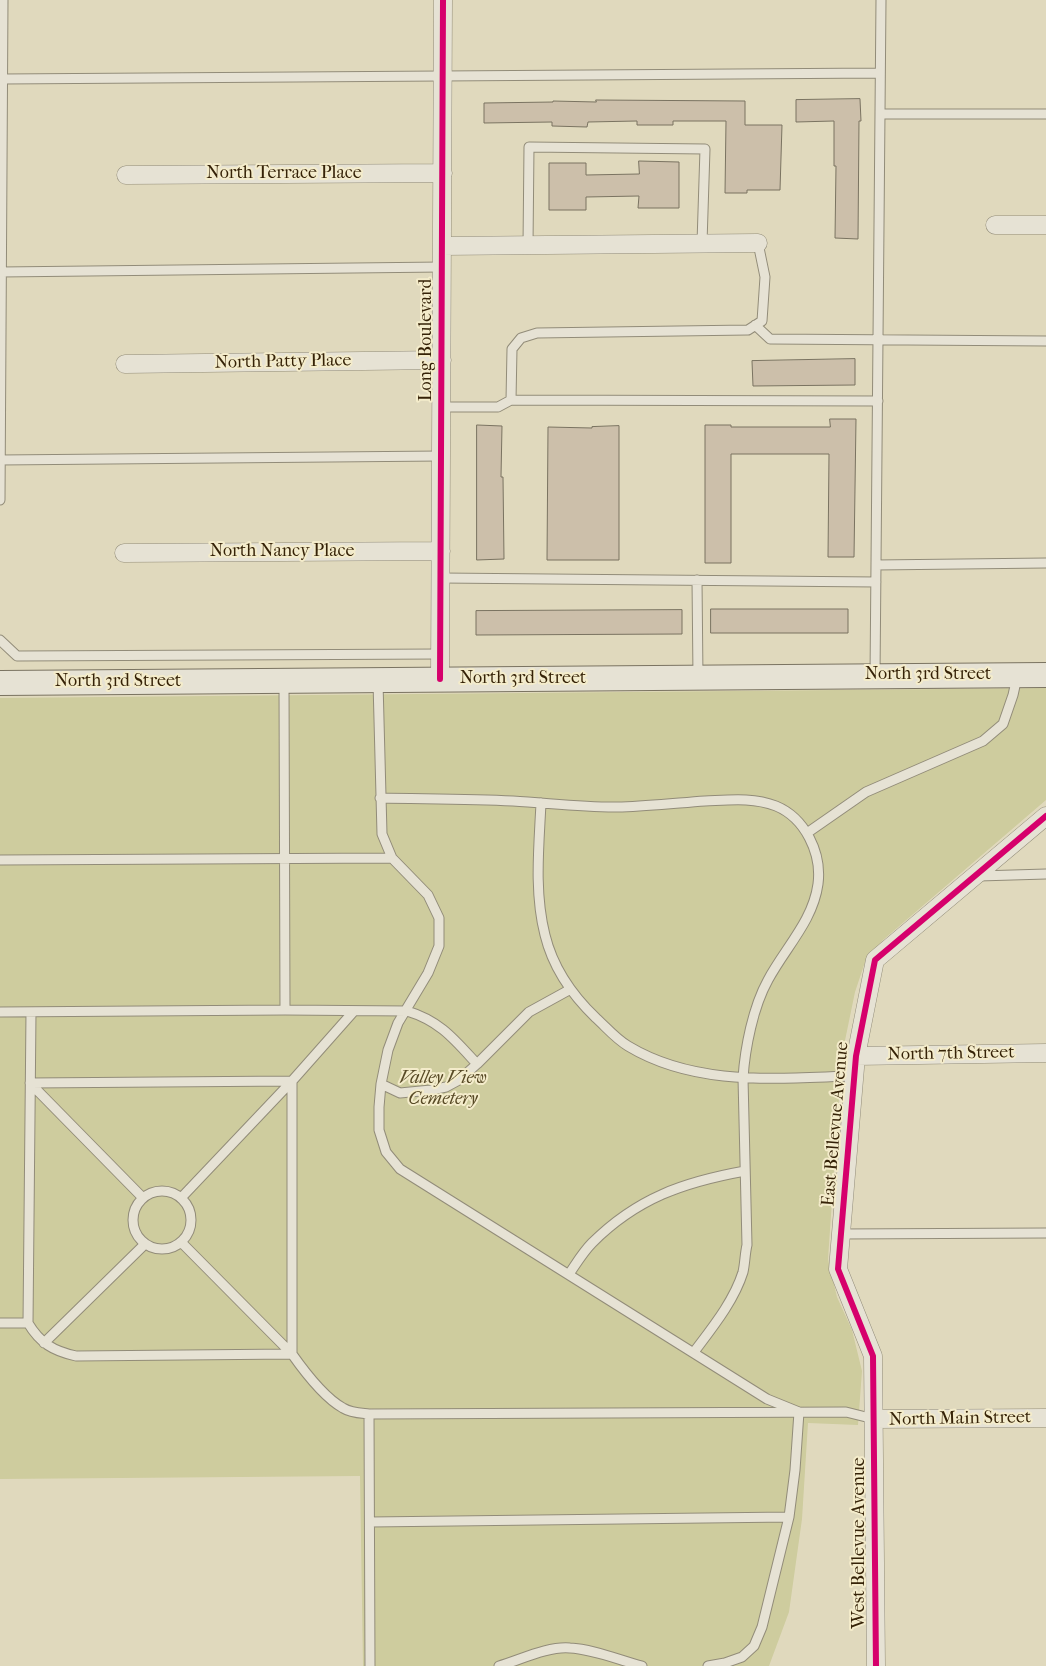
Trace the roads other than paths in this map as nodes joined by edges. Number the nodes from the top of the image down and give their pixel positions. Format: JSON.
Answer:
{"nodes":[{"id":1,"x":3,"y":0,"type":"edge"},
{"id":2,"x":444,"y":0,"type":"edge"},
{"id":3,"x":881,"y":0,"type":"edge"},
{"id":4,"x":880,"y":74,"type":"junction"},
{"id":5,"x":443,"y":76,"type":"junction"},
{"id":6,"x":3,"y":79,"type":"junction"},
{"id":7,"x":880,"y":114,"type":"junction"},
{"id":8,"x":1046,"y":114,"type":"edge"},
{"id":9,"x":443,"y":173,"type":"junction"},
{"id":10,"x":126,"y":175,"type":"dead end"},
{"id":11,"x":996,"y":225,"type":"dead end"},
{"id":12,"x":1046,"y":225,"type":"edge"},
{"id":13,"x":702,"y":243,"type":"junction"},
{"id":14,"x":758,"y":243,"type":"joint"},
{"id":15,"x":528,"y":245,"type":"junction"},
{"id":16,"x":442,"y":246,"type":"junction"},
{"id":17,"x":442,"y":267,"type":"junction"},
{"id":18,"x":2,"y":272,"type":"junction"},
{"id":19,"x":755,"y":325,"type":"junction"},
{"id":20,"x":878,"y":339,"type":"junction"},
{"id":21,"x":1046,"y":341,"type":"edge"},
{"id":22,"x":442,"y":360,"type":"junction"},
{"id":23,"x":125,"y":364,"type":"dead end"},
{"id":24,"x":511,"y":400,"type":"junction"},
{"id":25,"x":878,"y":400,"type":"junction"},
{"id":26,"x":441,"y":407,"type":"junction"},
{"id":27,"x":441,"y":456,"type":"junction"},
{"id":28,"x":0,"y":460,"type":"edge"},
{"id":29,"x":0,"y":500,"type":"edge"},
{"id":30,"x":441,"y":551,"type":"junction"},
{"id":31,"x":124,"y":553,"type":"dead end"},
{"id":32,"x":1046,"y":563,"type":"edge"},
{"id":33,"x":876,"y":565,"type":"junction"},
{"id":34,"x":441,"y":578,"type":"junction"},
{"id":35,"x":697,"y":580,"type":"junction"},
{"id":36,"x":876,"y":582,"type":"junction"},
{"id":37,"x":0,"y":640,"type":"edge"},
{"id":38,"x":440,"y":654,"type":"junction"},
{"id":39,"x":1046,"y":674,"type":"edge"},
{"id":40,"x":1018,"y":675,"type":"junction"},
{"id":41,"x":875,"y":676,"type":"junction"},
{"id":42,"x":698,"y":677,"type":"junction"},
{"id":43,"x":440,"y":679,"type":"junction"},
{"id":44,"x":284,"y":680,"type":"junction"},
{"id":45,"x":378,"y":680,"type":"junction"},
{"id":46,"x":0,"y":683,"type":"edge"},
{"id":47,"x":380,"y":798,"type":"junction"},
{"id":48,"x":541,"y":803,"type":"junction"},
{"id":49,"x":1046,"y":816,"type":"edge"},
{"id":50,"x":807,"y":833,"type":"junction"},
{"id":51,"x":286,"y":858,"type":"junction"},
{"id":52,"x":392,"y":858,"type":"junction"},
{"id":53,"x":0,"y":860,"type":"edge"},
{"id":54,"x":1046,"y":874,"type":"edge"},
{"id":55,"x":975,"y":876,"type":"junction"},
{"id":56,"x":569,"y":990,"type":"junction"},
{"id":57,"x":285,"y":1010,"type":"junction"},
{"id":58,"x":354,"y":1011,"type":"junction"},
{"id":59,"x":406,"y":1011,"type":"junction"},
{"id":60,"x":0,"y":1012,"type":"edge"},
{"id":61,"x":31,"y":1012,"type":"junction"},
{"id":62,"x":1046,"y":1053,"type":"edge"},
{"id":63,"x":856,"y":1056,"type":"junction"},
{"id":64,"x":477,"y":1064,"type":"junction"},
{"id":65,"x":854,"y":1076,"type":"junction"},
{"id":66,"x":743,"y":1078,"type":"junction"},
{"id":67,"x":292,"y":1082,"type":"junction"},
{"id":68,"x":30,"y":1083,"type":"junction"},
{"id":69,"x":381,"y":1084,"type":"junction"},
{"id":70,"x":745,"y":1171,"type":"junction"},
{"id":71,"x":143,"y":1198,"type":"junction"},
{"id":72,"x":181,"y":1198,"type":"junction"},
{"id":73,"x":1046,"y":1233,"type":"edge"},
{"id":74,"x":841,"y":1234,"type":"junction"},
{"id":75,"x":181,"y":1242,"type":"junction"},
{"id":76,"x":145,"y":1244,"type":"junction"},
{"id":77,"x":569,"y":1274,"type":"junction"},
{"id":78,"x":0,"y":1323,"type":"edge"},
{"id":79,"x":28,"y":1323,"type":"junction"},
{"id":80,"x":44,"y":1343,"type":"junction"},
{"id":81,"x":694,"y":1352,"type":"junction"},
{"id":82,"x":292,"y":1354,"type":"junction"},
{"id":83,"x":799,"y":1412,"type":"junction"},
{"id":84,"x":369,"y":1414,"type":"junction"},
{"id":85,"x":1046,"y":1418,"type":"edge"},
{"id":86,"x":874,"y":1419,"type":"junction"},
{"id":87,"x":789,"y":1517,"type":"junction"},
{"id":88,"x":370,"y":1522,"type":"junction"},
{"id":89,"x":370,"y":1666,"type":"edge"},
{"id":90,"x":498,"y":1666,"type":"edge"},
{"id":91,"x":642,"y":1666,"type":"edge"},
{"id":92,"x":708,"y":1666,"type":"edge"},
{"id":93,"x":876,"y":1666,"type":"edge"}],
"edges":[{"from":1,"to":6,"type":"lane"},
{"from":2,"to":5,"type":"street","name":"Long Boulevard"},
{"from":3,"to":4,"type":"lane"},
{"from":4,"to":5,"type":"lane"},
{"from":4,"to":7,"type":"lane"},
{"from":5,"to":6,"type":"lane"},
{"from":5,"to":9,"type":"street","name":"Long Boulevard"},
{"from":6,"to":18,"type":"lane"},
{"from":7,"to":8,"type":"lane"},
{"from":7,"to":20,"type":"lane"},
{"from":9,"to":10,"type":"street","name":"North Terrace Place"},
{"from":9,"to":16,"type":"street","name":"Long Boulevard"},
{"from":11,"to":12,"type":"street"},
{"from":13,"to":14,"type":"street"},
{"from":13,"to":15,"type":"street"},
{"from":13,"to":15,"type":"lane"},
{"from":14,"to":19,"type":"lane"},
{"from":15,"to":16,"type":"street"},
{"from":16,"to":17,"type":"street","name":"Long Boulevard"},
{"from":17,"to":18,"type":"lane"},
{"from":17,"to":22,"type":"street","name":"Long Boulevard"},
{"from":18,"to":28,"type":"lane"},
{"from":19,"to":20,"type":"lane"},
{"from":19,"to":24,"type":"lane"},
{"from":20,"to":21,"type":"lane"},
{"from":20,"to":25,"type":"lane"},
{"from":22,"to":23,"type":"street","name":"North Patty Place"},
{"from":22,"to":26,"type":"street","name":"Long Boulevard"},
{"from":24,"to":25,"type":"lane"},
{"from":24,"to":26,"type":"lane"},
{"from":25,"to":33,"type":"lane"},
{"from":26,"to":27,"type":"street","name":"Long Boulevard"},
{"from":27,"to":28,"type":"lane"},
{"from":27,"to":30,"type":"street","name":"Long Boulevard"},
{"from":28,"to":29,"type":"lane"},
{"from":30,"to":31,"type":"street","name":"North Nancy Place"},
{"from":30,"to":34,"type":"street","name":"Long Boulevard"},
{"from":32,"to":33,"type":"lane"},
{"from":33,"to":36,"type":"lane"},
{"from":34,"to":35,"type":"lane"},
{"from":34,"to":38,"type":"street","name":"Long Boulevard"},
{"from":35,"to":36,"type":"lane"},
{"from":35,"to":42,"type":"lane"},
{"from":36,"to":41,"type":"lane"},
{"from":37,"to":38,"type":"lane"},
{"from":38,"to":43,"type":"street","name":"Long Boulevard"},
{"from":39,"to":40,"type":"main road","name":"North 3rd Street"},
{"from":40,"to":41,"type":"main road","name":"North 3rd Street"},
{"from":40,"to":50,"type":"lane"},
{"from":41,"to":42,"type":"main road","name":"North 3rd Street"},
{"from":42,"to":43,"type":"main road","name":"North 3rd Street"},
{"from":43,"to":45,"type":"main road","name":"North 3rd Street"},
{"from":44,"to":45,"type":"main road","name":"North 3rd Street"},
{"from":44,"to":46,"type":"main road","name":"North 3rd Street"},
{"from":44,"to":51,"type":"lane"},
{"from":45,"to":47,"type":"lane"},
{"from":47,"to":48,"type":"lane"},
{"from":47,"to":52,"type":"lane"},
{"from":48,"to":50,"type":"lane"},
{"from":48,"to":56,"type":"lane"},
{"from":49,"to":55,"type":"street","name":"East Bellevue Avenue"},
{"from":50,"to":66,"type":"lane"},
{"from":51,"to":52,"type":"lane"},
{"from":51,"to":53,"type":"lane"},
{"from":51,"to":57,"type":"lane"},
{"from":52,"to":59,"type":"lane"},
{"from":54,"to":55,"type":"lane"},
{"from":55,"to":63,"type":"street","name":"East Bellevue Avenue"},
{"from":56,"to":64,"type":"lane"},
{"from":56,"to":66,"type":"lane"},
{"from":57,"to":58,"type":"lane"},
{"from":57,"to":61,"type":"lane"},
{"from":58,"to":59,"type":"lane"},
{"from":58,"to":67,"type":"lane"},
{"from":59,"to":64,"type":"lane"},
{"from":59,"to":69,"type":"lane"},
{"from":60,"to":61,"type":"lane"},
{"from":61,"to":68,"type":"lane"},
{"from":62,"to":63,"type":"street","name":"North 7th Street"},
{"from":63,"to":65,"type":"street","name":"East Bellevue Avenue"},
{"from":64,"to":69,"type":"lane"},
{"from":65,"to":66,"type":"lane"},
{"from":65,"to":74,"type":"street","name":"East Bellevue Avenue"},
{"from":66,"to":70,"type":"lane"},
{"from":67,"to":68,"type":"lane"},
{"from":67,"to":72,"type":"lane"},
{"from":67,"to":82,"type":"lane"},
{"from":68,"to":71,"type":"lane"},
{"from":68,"to":79,"type":"lane"},
{"from":69,"to":77,"type":"lane"},
{"from":70,"to":77,"type":"lane"},
{"from":70,"to":81,"type":"lane"},
{"from":71,"to":72,"type":"lane"},
{"from":71,"to":76,"type":"lane"},
{"from":72,"to":75,"type":"lane"},
{"from":73,"to":74,"type":"lane"},
{"from":74,"to":86,"type":"street","name":"East Bellevue Avenue"},
{"from":75,"to":76,"type":"lane"},
{"from":75,"to":82,"type":"lane"},
{"from":76,"to":80,"type":"lane"},
{"from":77,"to":81,"type":"lane"},
{"from":78,"to":79,"type":"lane"},
{"from":79,"to":80,"type":"lane"},
{"from":80,"to":82,"type":"lane"},
{"from":81,"to":83,"type":"lane"},
{"from":82,"to":84,"type":"lane"},
{"from":83,"to":84,"type":"lane"},
{"from":83,"to":86,"type":"lane"},
{"from":83,"to":87,"type":"lane"},
{"from":84,"to":88,"type":"lane"},
{"from":85,"to":86,"type":"street","name":"North Main Street"},
{"from":86,"to":93,"type":"street","name":"West Bellevue Avenue"},
{"from":87,"to":88,"type":"lane"},
{"from":87,"to":92,"type":"lane"},
{"from":88,"to":89,"type":"lane"},
{"from":90,"to":91,"type":"lane"}]}
